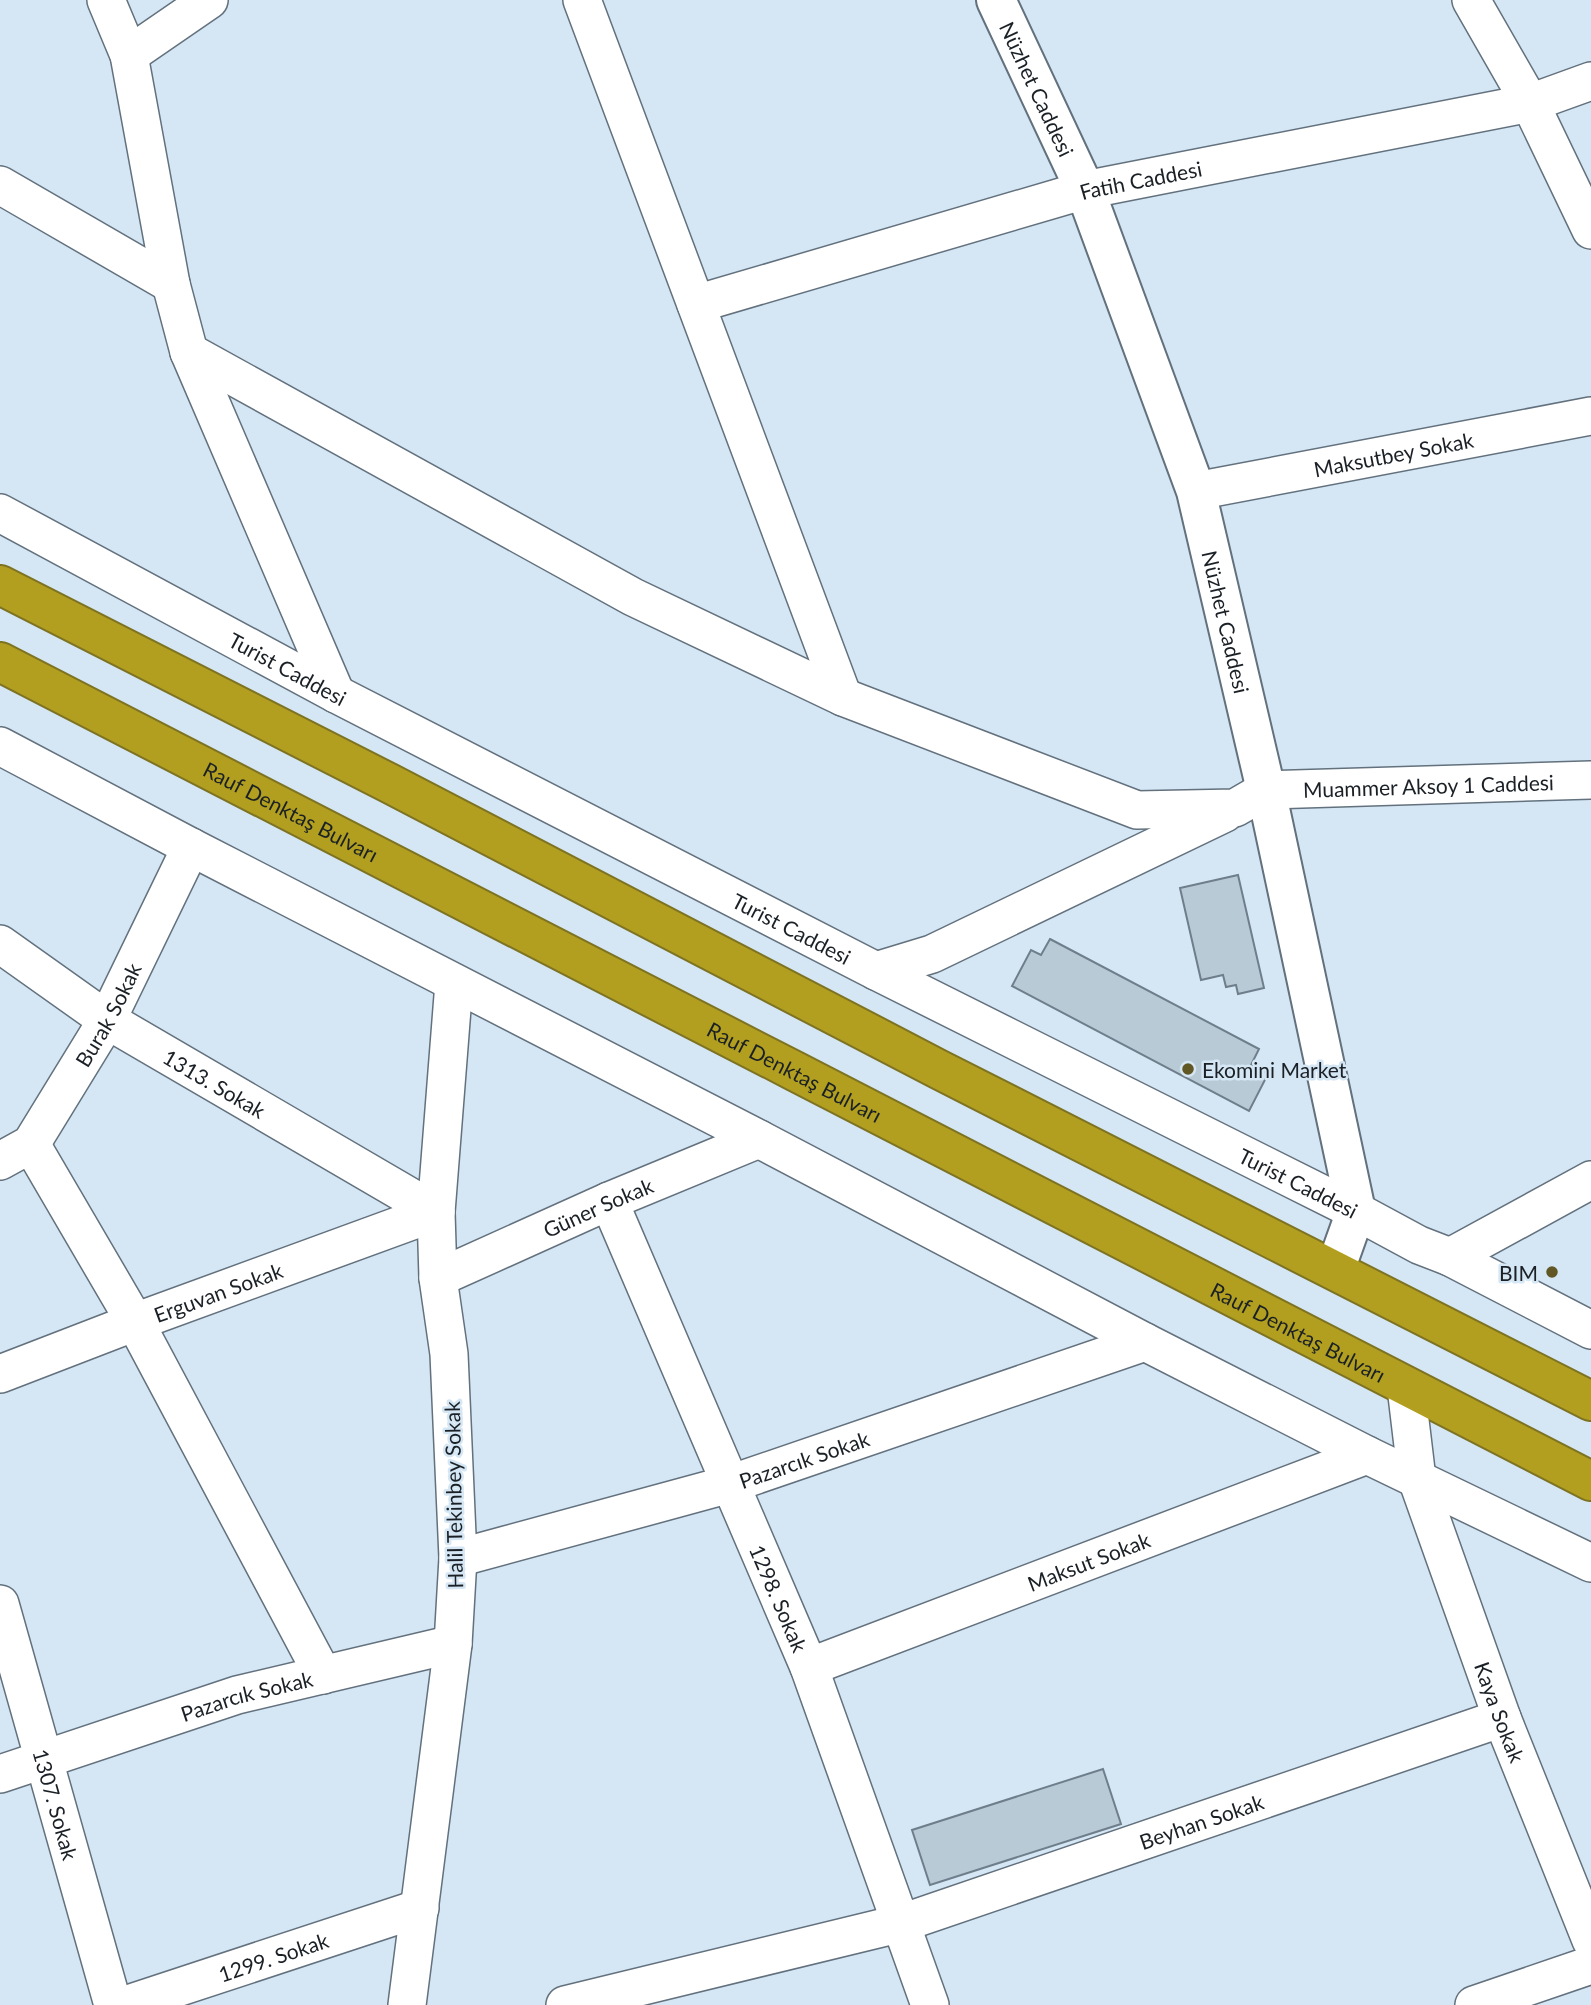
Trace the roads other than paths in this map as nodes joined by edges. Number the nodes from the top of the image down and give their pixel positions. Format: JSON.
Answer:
{"nodes":[{"id":1,"x":106,"y":0,"type":"edge"},
{"id":2,"x":209,"y":0,"type":"edge"},
{"id":3,"x":582,"y":0,"type":"edge"},
{"id":4,"x":996,"y":0,"type":"edge"},
{"id":5,"x":1471,"y":0,"type":"edge"},
{"id":6,"x":129,"y":55,"type":"junction"},
{"id":7,"x":1591,"y":81,"type":"edge"},
{"id":8,"x":1530,"y":103,"type":"junction"},
{"id":9,"x":0,"y":185,"type":"edge"},
{"id":10,"x":1085,"y":190,"type":"junction"},
{"id":11,"x":1591,"y":230,"type":"edge"},
{"id":12,"x":171,"y":284,"type":"junction"},
{"id":13,"x":696,"y":304,"type":"junction"},
{"id":14,"x":189,"y":352,"type":"junction"},
{"id":15,"x":1591,"y":416,"type":"edge"},
{"id":16,"x":1196,"y":491,"type":"junction"},
{"id":17,"x":0,"y":513,"type":"edge"},
{"id":18,"x":0,"y":585,"type":"edge"},
{"id":19,"x":0,"y":662,"type":"edge"},
{"id":20,"x":336,"y":694,"type":"junction"},
{"id":21,"x":843,"y":697,"type":"junction"},
{"id":22,"x":0,"y":746,"type":"edge"},
{"id":23,"x":1591,"y":780,"type":"edge"},
{"id":24,"x":1250,"y":799,"type":"junction"},
{"id":25,"x":191,"y":848,"type":"junction"},
{"id":26,"x":0,"y":944,"type":"edge"},
{"id":27,"x":876,"y":971,"type":"junction"},
{"id":28,"x":454,"y":983,"type":"junction"},
{"id":29,"x":107,"y":1020,"type":"junction"},
{"id":30,"x":759,"y":1139,"type":"junction"},
{"id":31,"x":31,"y":1144,"type":"junction"},
{"id":32,"x":0,"y":1161,"type":"edge"},
{"id":33,"x":1591,"y":1180,"type":"edge"},
{"id":34,"x":609,"y":1201,"type":"junction"},
{"id":35,"x":1356,"y":1211,"type":"junction"},
{"id":36,"x":436,"y":1212,"type":"junction"},
{"id":37,"x":1450,"y":1257,"type":"junction"},
{"id":38,"x":1335,"y":1270,"type":"junction"},
{"id":39,"x":438,"y":1278,"type":"junction"},
{"id":40,"x":135,"y":1322,"type":"junction"},
{"id":41,"x":1591,"y":1330,"type":"edge"},
{"id":42,"x":1145,"y":1342,"type":"junction"},
{"id":43,"x":0,"y":1374,"type":"edge"},
{"id":44,"x":1406,"y":1387,"type":"junction"},
{"id":45,"x":1591,"y":1401,"type":"edge"},
{"id":46,"x":1367,"y":1455,"type":"junction"},
{"id":47,"x":1417,"y":1479,"type":"junction"},
{"id":48,"x":1591,"y":1481,"type":"edge"},
{"id":49,"x":730,"y":1484,"type":"junction"},
{"id":50,"x":458,"y":1558,"type":"junction"},
{"id":51,"x":1591,"y":1563,"type":"edge"},
{"id":52,"x":0,"y":1604,"type":"edge"},
{"id":53,"x":453,"y":1644,"type":"junction"},
{"id":54,"x":809,"y":1667,"type":"junction"},
{"id":55,"x":323,"y":1675,"type":"junction"},
{"id":56,"x":1502,"y":1718,"type":"junction"},
{"id":57,"x":43,"y":1758,"type":"junction"},
{"id":58,"x":0,"y":1774,"type":"edge"},
{"id":59,"x":420,"y":1908,"type":"junction"},
{"id":60,"x":902,"y":1923,"type":"junction"},
{"id":61,"x":1589,"y":1932,"type":"edge"},
{"id":62,"x":1591,"y":1965,"type":"edge"},
{"id":63,"x":679,"y":1992,"type":"edge"},
{"id":64,"x":113,"y":2005,"type":"edge"},
{"id":65,"x":125,"y":2005,"type":"edge"},
{"id":66,"x":407,"y":2005,"type":"edge"},
{"id":67,"x":565,"y":2005,"type":"edge"},
{"id":68,"x":930,"y":2005,"type":"edge"},
{"id":69,"x":1474,"y":2005,"type":"edge"}],
"edges":[{"from":1,"to":6,"type":"street"},
{"from":2,"to":6,"type":"street"},
{"from":3,"to":13,"type":"street"},
{"from":4,"to":10,"type":"street","name":"Nüzhet Caddesi"},
{"from":5,"to":8,"type":"street"},
{"from":6,"to":12,"type":"street"},
{"from":7,"to":8,"type":"street","name":"Fatih Caddesi"},
{"from":8,"to":10,"type":"street","name":"Fatih Caddesi"},
{"from":8,"to":11,"type":"street"},
{"from":9,"to":12,"type":"street"},
{"from":10,"to":13,"type":"street","name":"Fatih Caddesi"},
{"from":10,"to":16,"type":"street","name":"Nüzhet Caddesi"},
{"from":12,"to":14,"type":"street"},
{"from":13,"to":21,"type":"street"},
{"from":14,"to":20,"type":"street"},
{"from":14,"to":21,"type":"street","name":"Muammer Aksoy 1 Caddesi"},
{"from":15,"to":16,"type":"street","name":"Maksutbey Sokak"},
{"from":16,"to":24,"type":"street","name":"Nüzhet Caddesi"},
{"from":17,"to":20,"type":"street","name":"Turist Caddesi"},
{"from":18,"to":38,"type":"highway"},
{"from":19,"to":44,"type":"highway","name":"Rauf Denktaş Bulvarı"},
{"from":20,"to":27,"type":"street","name":"Turist Caddesi"},
{"from":21,"to":24,"type":"street","name":"Muammer Aksoy 1 Caddesi"},
{"from":22,"to":25,"type":"street"},
{"from":23,"to":24,"type":"street","name":"Muammer Aksoy 1 Caddesi"},
{"from":24,"to":27,"type":"street"},
{"from":24,"to":35,"type":"street","name":"Nüzhet Caddesi"},
{"from":25,"to":28,"type":"street"},
{"from":25,"to":29,"type":"street","name":"Burak Sokak"},
{"from":26,"to":29,"type":"street","name":"1313. Sokak"},
{"from":27,"to":35,"type":"street","name":"Turist Caddesi"},
{"from":28,"to":30,"type":"street"},
{"from":28,"to":36,"type":"street","name":"Halil Tekinbey Sokak"},
{"from":29,"to":31,"type":"street","name":"Burak Sokak"},
{"from":29,"to":36,"type":"street","name":"1313. Sokak"},
{"from":30,"to":34,"type":"street","name":"Güner Sokak"},
{"from":30,"to":42,"type":"street"},
{"from":31,"to":32,"type":"street","name":"Burak Sokak"},
{"from":31,"to":40,"type":"street"},
{"from":33,"to":37,"type":"street"},
{"from":34,"to":39,"type":"street","name":"Güner Sokak"},
{"from":34,"to":49,"type":"street","name":"1298. Sokak"},
{"from":35,"to":37,"type":"street","name":"Turist Caddesi"},
{"from":35,"to":38,"type":"street"},
{"from":36,"to":39,"type":"street","name":"Halil Tekinbey Sokak"},
{"from":36,"to":40,"type":"street","name":"Erguvan Sokak"},
{"from":37,"to":41,"type":"street","name":"Turist Caddesi"},
{"from":38,"to":45,"type":"highway"},
{"from":39,"to":50,"type":"street","name":"Halil Tekinbey Sokak"},
{"from":40,"to":43,"type":"street","name":"Erguvan Sokak"},
{"from":40,"to":55,"type":"street"},
{"from":42,"to":46,"type":"street"},
{"from":42,"to":49,"type":"street","name":"Pazarcık Sokak"},
{"from":44,"to":47,"type":"street","name":"Kaya Sokak"},
{"from":44,"to":48,"type":"highway","name":"Rauf Denktaş Bulvarı"},
{"from":46,"to":47,"type":"street"},
{"from":46,"to":54,"type":"street","name":"Maksut Sokak"},
{"from":47,"to":51,"type":"street"},
{"from":47,"to":56,"type":"street","name":"Kaya Sokak"},
{"from":49,"to":50,"type":"street","name":"Pazarcık Sokak"},
{"from":49,"to":54,"type":"street","name":"1298. Sokak"},
{"from":50,"to":53,"type":"street","name":"Halil Tekinbey Sokak"},
{"from":52,"to":57,"type":"street","name":"1307. Sokak"},
{"from":53,"to":55,"type":"street","name":"Pazarcık Sokak"},
{"from":53,"to":59,"type":"street","name":"Halil Tekinbey Sokak"},
{"from":54,"to":60,"type":"street","name":"1298. Sokak"},
{"from":55,"to":57,"type":"street","name":"Pazarcık Sokak"},
{"from":56,"to":60,"type":"street","name":"Beyhan Sokak"},
{"from":56,"to":61,"type":"street","name":"Kaya Sokak"},
{"from":57,"to":58,"type":"street","name":"Pazarcık Sokak"},
{"from":57,"to":64,"type":"street","name":"1307. Sokak"},
{"from":59,"to":65,"type":"street","name":"1299. Sokak"},
{"from":59,"to":66,"type":"street","name":"Halil Tekinbey Sokak"},
{"from":60,"to":63,"type":"street","name":"Beyhan Sokak"},
{"from":60,"to":68,"type":"street","name":"1298. Sokak"},
{"from":62,"to":69,"type":"street"},
{"from":63,"to":67,"type":"street","name":"Beyhan Sokak"}]}
